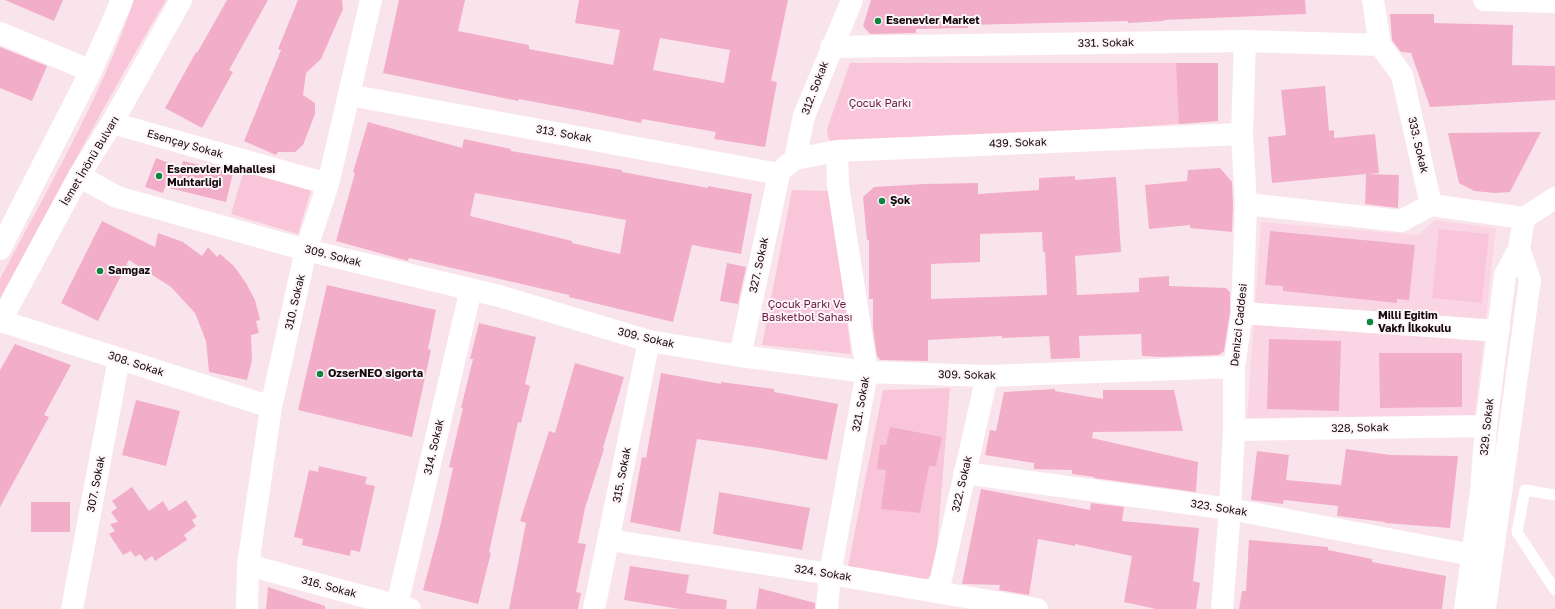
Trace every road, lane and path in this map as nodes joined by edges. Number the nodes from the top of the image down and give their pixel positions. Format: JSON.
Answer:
{"nodes":[{"id":1,"x":122,"y":0,"type":"edge"},
{"id":2,"x":372,"y":0,"type":"edge"},
{"id":3,"x":852,"y":0,"type":"edge"},
{"id":4,"x":1373,"y":0,"type":"edge"},
{"id":5,"x":1484,"y":0,"type":"edge"},
{"id":6,"x":184,"y":1,"type":"edge"},
{"id":7,"x":1555,"y":2,"type":"edge"},
{"id":8,"x":0,"y":33,"type":"edge"},
{"id":9,"x":1246,"y":40,"type":"junction"},
{"id":10,"x":1380,"y":45,"type":"junction"},
{"id":11,"x":831,"y":47,"type":"junction"},
{"id":12,"x":90,"y":71,"type":"junction"},
{"id":13,"x":349,"y":95,"type":"junction"},
{"id":14,"x":112,"y":124,"type":"junction"},
{"id":15,"x":1242,"y":134,"type":"junction"},
{"id":16,"x":837,"y":151,"type":"junction"},
{"id":17,"x":795,"y":159,"type":"junction"},
{"id":18,"x":779,"y":174,"type":"junction"},
{"id":19,"x":79,"y":176,"type":"junction"},
{"id":20,"x":328,"y":184,"type":"junction"},
{"id":21,"x":1555,"y":198,"type":"edge"},
{"id":22,"x":1246,"y":204,"type":"junction"},
{"id":23,"x":1431,"y":205,"type":"junction"},
{"id":24,"x":1524,"y":218,"type":"junction"},
{"id":25,"x":0,"y":249,"type":"edge"},
{"id":26,"x":1519,"y":249,"type":"junction"},
{"id":27,"x":306,"y":250,"type":"junction"},
{"id":28,"x":471,"y":289,"type":"junction"},
{"id":29,"x":1242,"y":313,"type":"junction"},
{"id":30,"x":0,"y":322,"type":"edge"},
{"id":31,"x":1499,"y":329,"type":"junction"},
{"id":32,"x":649,"y":341,"type":"junction"},
{"id":33,"x":740,"y":356,"type":"junction"},
{"id":34,"x":119,"y":359,"type":"junction"},
{"id":35,"x":1234,"y":367,"type":"junction"},
{"id":36,"x":867,"y":372,"type":"junction"},
{"id":37,"x":987,"y":376,"type":"junction"},
{"id":38,"x":271,"y":407,"type":"junction"},
{"id":39,"x":1486,"y":426,"type":"junction"},
{"id":40,"x":1234,"y":430,"type":"junction"},
{"id":41,"x":964,"y":473,"type":"junction"},
{"id":42,"x":1555,"y":495,"type":"edge"},
{"id":43,"x":1230,"y":509,"type":"junction"},
{"id":44,"x":609,"y":540,"type":"junction"},
{"id":45,"x":1472,"y":555,"type":"junction"},
{"id":46,"x":248,"y":565,"type":"junction"},
{"id":47,"x":830,"y":574,"type":"junction"},
{"id":48,"x":1555,"y":590,"type":"edge"},
{"id":49,"x":938,"y":592,"type":"junction"},
{"id":50,"x":403,"y":607,"type":"edge"},
{"id":51,"x":72,"y":609,"type":"edge"},
{"id":52,"x":247,"y":609,"type":"edge"},
{"id":53,"x":594,"y":609,"type":"edge"},
{"id":54,"x":827,"y":609,"type":"edge"},
{"id":55,"x":1037,"y":609,"type":"edge"},
{"id":56,"x":1222,"y":609,"type":"edge"},
{"id":57,"x":1465,"y":609,"type":"edge"},
{"id":58,"x":1485,"y":609,"type":"edge"}],
"edges":[{"from":1,"to":12,"type":"street"},
{"from":2,"to":13,"type":"street","name":"310. Sokak"},
{"from":3,"to":11,"type":"street","name":"312. Sokak"},
{"from":4,"to":10,"type":"street","name":"333. Sokak"},
{"from":5,"to":7,"type":"street"},
{"from":6,"to":14,"type":"street","name":"İsmet İnönü Bulvarı"},
{"from":8,"to":12,"type":"street"},
{"from":9,"to":10,"type":"street","name":"331. Sokak"},
{"from":9,"to":11,"type":"street","name":"331. Sokak"},
{"from":9,"to":15,"type":"street","name":"Denizci Caddesi"},
{"from":10,"to":23,"type":"street","name":"333. Sokak"},
{"from":11,"to":17,"type":"street","name":"312. Sokak"},
{"from":12,"to":25,"type":"street"},
{"from":13,"to":18,"type":"street","name":"313. Sokak"},
{"from":13,"to":20,"type":"street","name":"310. Sokak"},
{"from":14,"to":19,"type":"street","name":"İsmet İnönü Bulvarı"},
{"from":14,"to":20,"type":"street","name":"Esençay Sokak"},
{"from":15,"to":16,"type":"street","name":"439. Sokak"},
{"from":15,"to":22,"type":"street","name":"Denizci Caddesi"},
{"from":16,"to":17,"type":"street","name":"439. Sokak"},
{"from":16,"to":36,"type":"street","name":"321. Sokak"},
{"from":17,"to":18,"type":"street"},
{"from":18,"to":33,"type":"street","name":"327. Sokak"},
{"from":19,"to":27,"type":"street","name":"309. Sokak"},
{"from":19,"to":30,"type":"street","name":"İsmet İnönü Bulvarı"},
{"from":20,"to":27,"type":"street","name":"310. Sokak"},
{"from":21,"to":24,"type":"street"},
{"from":22,"to":23,"type":"street"},
{"from":22,"to":29,"type":"street","name":"Denizci Caddesi"},
{"from":23,"to":24,"type":"street"},
{"from":24,"to":26,"type":"street","name":"329. Sokak"},
{"from":26,"to":31,"type":"street","name":"329. Sokak"},
{"from":26,"to":58,"type":"street","name":"329. Sokak"},
{"from":27,"to":28,"type":"street","name":"309. Sokak"},
{"from":27,"to":38,"type":"street","name":"310. Sokak"},
{"from":28,"to":32,"type":"street","name":"309. Sokak"},
{"from":28,"to":50,"type":"street","name":"314. Sokak"},
{"from":29,"to":31,"type":"street"},
{"from":29,"to":35,"type":"street","name":"Denizci Caddesi"},
{"from":30,"to":34,"type":"street","name":"308. Sokak"},
{"from":31,"to":39,"type":"street","name":"329. Sokak"},
{"from":32,"to":33,"type":"street","name":"309. Sokak"},
{"from":32,"to":44,"type":"street","name":"315. Sokak"},
{"from":33,"to":36,"type":"street","name":"309. Sokak"},
{"from":34,"to":38,"type":"street","name":"308. Sokak"},
{"from":34,"to":51,"type":"street","name":"307. Sokak"},
{"from":35,"to":37,"type":"street","name":"309. Sokak"},
{"from":35,"to":40,"type":"street","name":"Denizci Caddesi"},
{"from":36,"to":37,"type":"street","name":"309. Sokak"},
{"from":36,"to":47,"type":"street","name":"321. Sokak"},
{"from":37,"to":41,"type":"street","name":"322. Sokak"},
{"from":38,"to":46,"type":"street","name":"310. Sokak"},
{"from":39,"to":40,"type":"street","name":"328, Sokak"},
{"from":39,"to":45,"type":"street","name":"329. Sokak"},
{"from":40,"to":43,"type":"street","name":"Denizci Caddesi"},
{"from":41,"to":43,"type":"street","name":"323. Sokak"},
{"from":41,"to":49,"type":"street","name":"322. Sokak"},
{"from":42,"to":48,"type":"lane"},
{"from":43,"to":45,"type":"street","name":"323. Sokak"},
{"from":43,"to":56,"type":"street","name":"Denizci Caddesi"},
{"from":44,"to":47,"type":"street","name":"324. Sokak"},
{"from":44,"to":53,"type":"street","name":"315. Sokak"},
{"from":45,"to":57,"type":"street","name":"329. Sokak"},
{"from":46,"to":50,"type":"street","name":"316. Sokak"},
{"from":46,"to":52,"type":"street","name":"310. Sokak"},
{"from":47,"to":49,"type":"street","name":"324. Sokak"},
{"from":47,"to":54,"type":"street","name":"321. Sokak"},
{"from":49,"to":55,"type":"street","name":"324. Sokak"}]}
